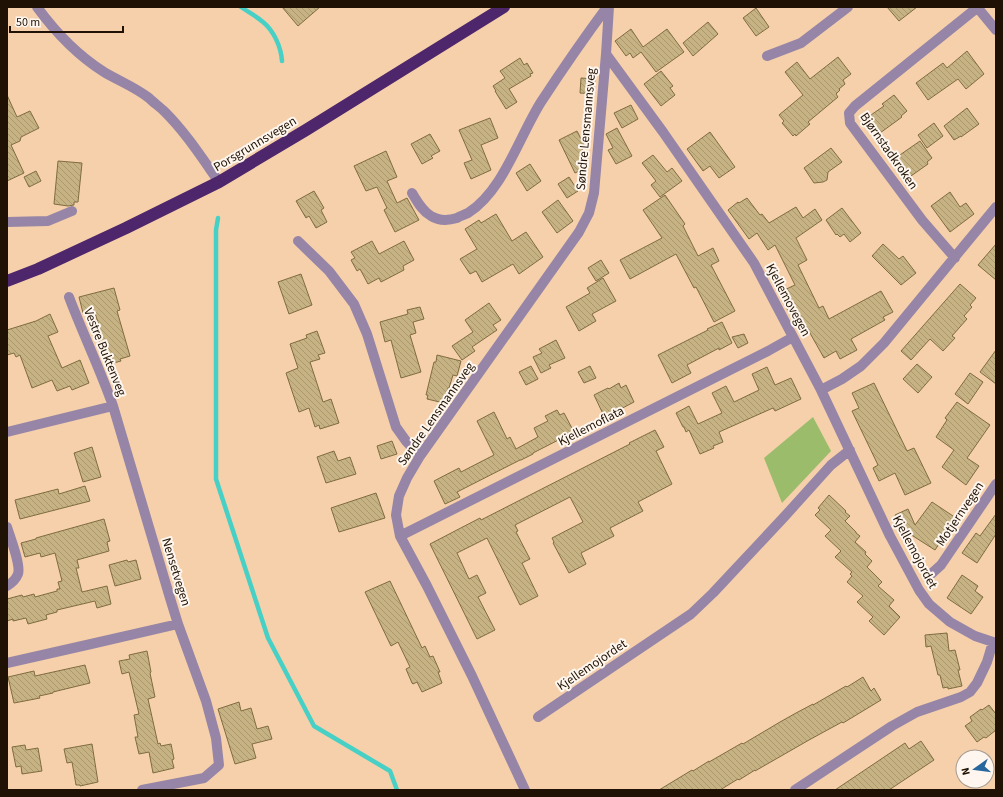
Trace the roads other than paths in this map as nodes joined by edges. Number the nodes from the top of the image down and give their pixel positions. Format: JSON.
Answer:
{"nodes":[{"id":1,"x":37,"y":7,"type":"edge"},
{"id":2,"x":504,"y":7,"type":"edge"},
{"id":3,"x":608,"y":7,"type":"edge"},
{"id":4,"x":848,"y":7,"type":"edge"},
{"id":5,"x":978,"y":7,"type":"edge"},
{"id":6,"x":996,"y":30,"type":"edge"},
{"id":7,"x":606,"y":54,"type":"junction"},
{"id":8,"x":767,"y":56,"type":"dead end"},
{"id":9,"x":219,"y":182,"type":"junction"},
{"id":10,"x":412,"y":192,"type":"dead end"},
{"id":11,"x":996,"y":207,"type":"edge"},
{"id":12,"x":72,"y":211,"type":"dead end"},
{"id":13,"x":7,"y":222,"type":"edge"},
{"id":14,"x":298,"y":241,"type":"dead end"},
{"id":15,"x":954,"y":258,"type":"junction"},
{"id":16,"x":7,"y":281,"type":"edge"},
{"id":17,"x":69,"y":297,"type":"dead end"},
{"id":18,"x":793,"y":337,"type":"junction"},
{"id":19,"x":821,"y":390,"type":"junction"},
{"id":20,"x":113,"y":406,"type":"junction"},
{"id":21,"x":7,"y":432,"type":"edge"},
{"id":22,"x":850,"y":450,"type":"junction"},
{"id":23,"x":420,"y":456,"type":"junction"},
{"id":24,"x":996,"y":484,"type":"edge"},
{"id":25,"x":7,"y":527,"type":"edge"},
{"id":26,"x":400,"y":536,"type":"junction"},
{"id":27,"x":930,"y":575,"type":"dead end"},
{"id":28,"x":7,"y":586,"type":"edge"},
{"id":29,"x":178,"y":624,"type":"junction"},
{"id":30,"x":995,"y":643,"type":"edge"},
{"id":31,"x":7,"y":663,"type":"edge"},
{"id":32,"x":538,"y":718,"type":"dead end"},
{"id":33,"x":142,"y":790,"type":"edge"},
{"id":34,"x":525,"y":790,"type":"edge"},
{"id":35,"x":795,"y":790,"type":"edge"}],
"edges":[{"from":1,"to":9,"type":"street"},
{"from":2,"to":9,"type":"highway","name":"Porsgrunnsvegen"},
{"from":3,"to":7,"type":"street"},
{"from":3,"to":10,"type":"street"},
{"from":4,"to":8,"type":"street"},
{"from":5,"to":6,"type":"street"},
{"from":5,"to":15,"type":"street","name":"Bjørnstadkroken"},
{"from":7,"to":18,"type":"street","name":"Kjellemovegen"},
{"from":7,"to":23,"type":"street","name":"Søndre Lensmannsveg"},
{"from":9,"to":16,"type":"highway","name":"Porsgrunnsvegen"},
{"from":11,"to":15,"type":"street"},
{"from":12,"to":13,"type":"street"},
{"from":14,"to":23,"type":"street"},
{"from":15,"to":19,"type":"street"},
{"from":17,"to":20,"type":"street","name":"Vestre Buktenveg"},
{"from":18,"to":19,"type":"street","name":"Kjellemovegen"},
{"from":18,"to":26,"type":"street","name":"Kjellemoflata"},
{"from":19,"to":22,"type":"street","name":"Kjellemojordet"},
{"from":20,"to":21,"type":"street","name":"Vestre Buktenveg"},
{"from":20,"to":29,"type":"street","name":"Nensetvegen"},
{"from":22,"to":30,"type":"street","name":"Kjellemojordet"},
{"from":22,"to":32,"type":"street","name":"Kjellemojordet"},
{"from":23,"to":26,"type":"street","name":"Søndre Lensmannsveg"},
{"from":24,"to":27,"type":"street","name":"Motjernvegen"},
{"from":25,"to":28,"type":"street"},
{"from":26,"to":34,"type":"street","name":"Søndre Lensmannsveg"},
{"from":29,"to":31,"type":"street","name":"Nensetvegen"},
{"from":29,"to":33,"type":"street"},
{"from":30,"to":35,"type":"street","name":"Kjellemojordet"}]}
